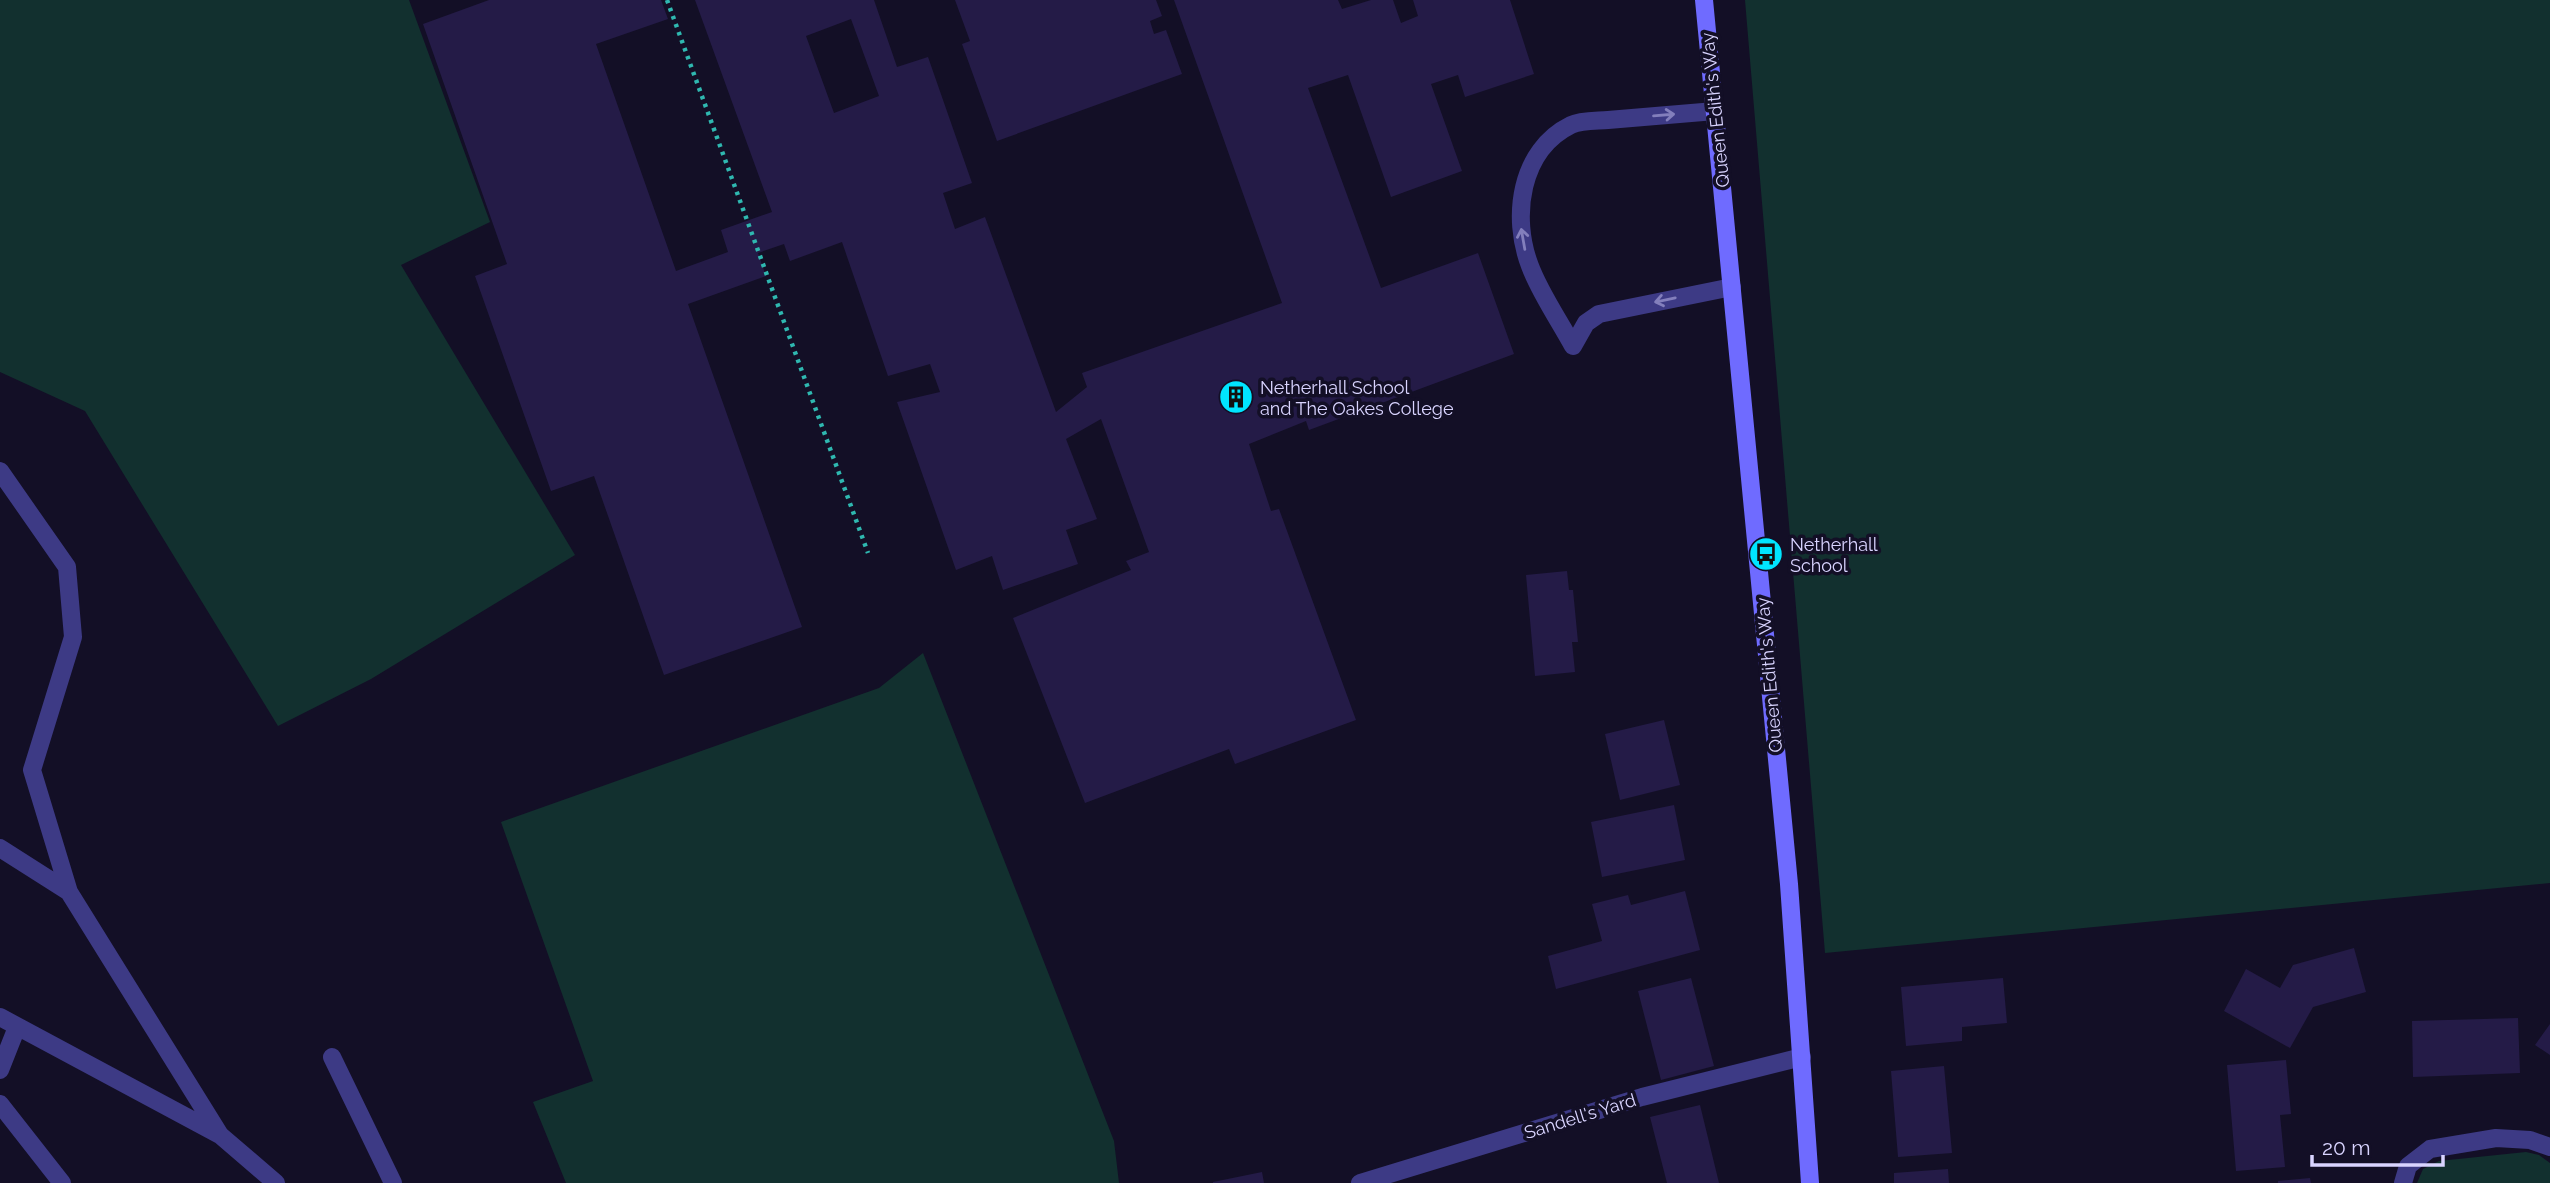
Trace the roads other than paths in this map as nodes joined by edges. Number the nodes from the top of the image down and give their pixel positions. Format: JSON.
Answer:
{"nodes":[{"id":1,"x":1704,"y":0,"type":"edge"},
{"id":2,"x":1715,"y":110,"type":"junction"},
{"id":3,"x":1732,"y":287,"type":"junction"},
{"id":4,"x":0,"y":471,"type":"edge"},
{"id":5,"x":0,"y":848,"type":"edge"},
{"id":6,"x":69,"y":892,"type":"junction"},
{"id":7,"x":0,"y":1017,"type":"edge"},
{"id":8,"x":18,"y":1027,"type":"junction"},
{"id":9,"x":332,"y":1057,"type":"dead end"},
{"id":10,"x":1802,"y":1057,"type":"junction"},
{"id":11,"x":0,"y":1070,"type":"edge"},
{"id":12,"x":0,"y":1104,"type":"edge"},
{"id":13,"x":220,"y":1135,"type":"junction"},
{"id":14,"x":2550,"y":1147,"type":"edge"},
{"id":15,"x":62,"y":1183,"type":"edge"},
{"id":16,"x":276,"y":1183,"type":"edge"},
{"id":17,"x":393,"y":1183,"type":"edge"},
{"id":18,"x":1360,"y":1183,"type":"edge"},
{"id":19,"x":1810,"y":1183,"type":"edge"},
{"id":20,"x":2403,"y":1183,"type":"edge"}],
"edges":[{"from":1,"to":2,"type":"street","name":"Queen Edith's Way"},
{"from":2,"to":3,"type":"street","name":"Queen Edith's Way"},
{"from":3,"to":2,"type":"street","one_way":true},
{"from":3,"to":10,"type":"street","name":"Queen Edith's Way"},
{"from":4,"to":6,"type":"street"},
{"from":5,"to":6,"type":"street"},
{"from":6,"to":13,"type":"street"},
{"from":7,"to":8,"type":"street"},
{"from":8,"to":11,"type":"street"},
{"from":8,"to":13,"type":"street"},
{"from":9,"to":17,"type":"street"},
{"from":10,"to":18,"type":"street","name":"Sandell's Yard"},
{"from":10,"to":19,"type":"street","name":"Queen Edith's Way"},
{"from":12,"to":15,"type":"street"},
{"from":13,"to":16,"type":"street"},
{"from":14,"to":20,"type":"street"}]}
